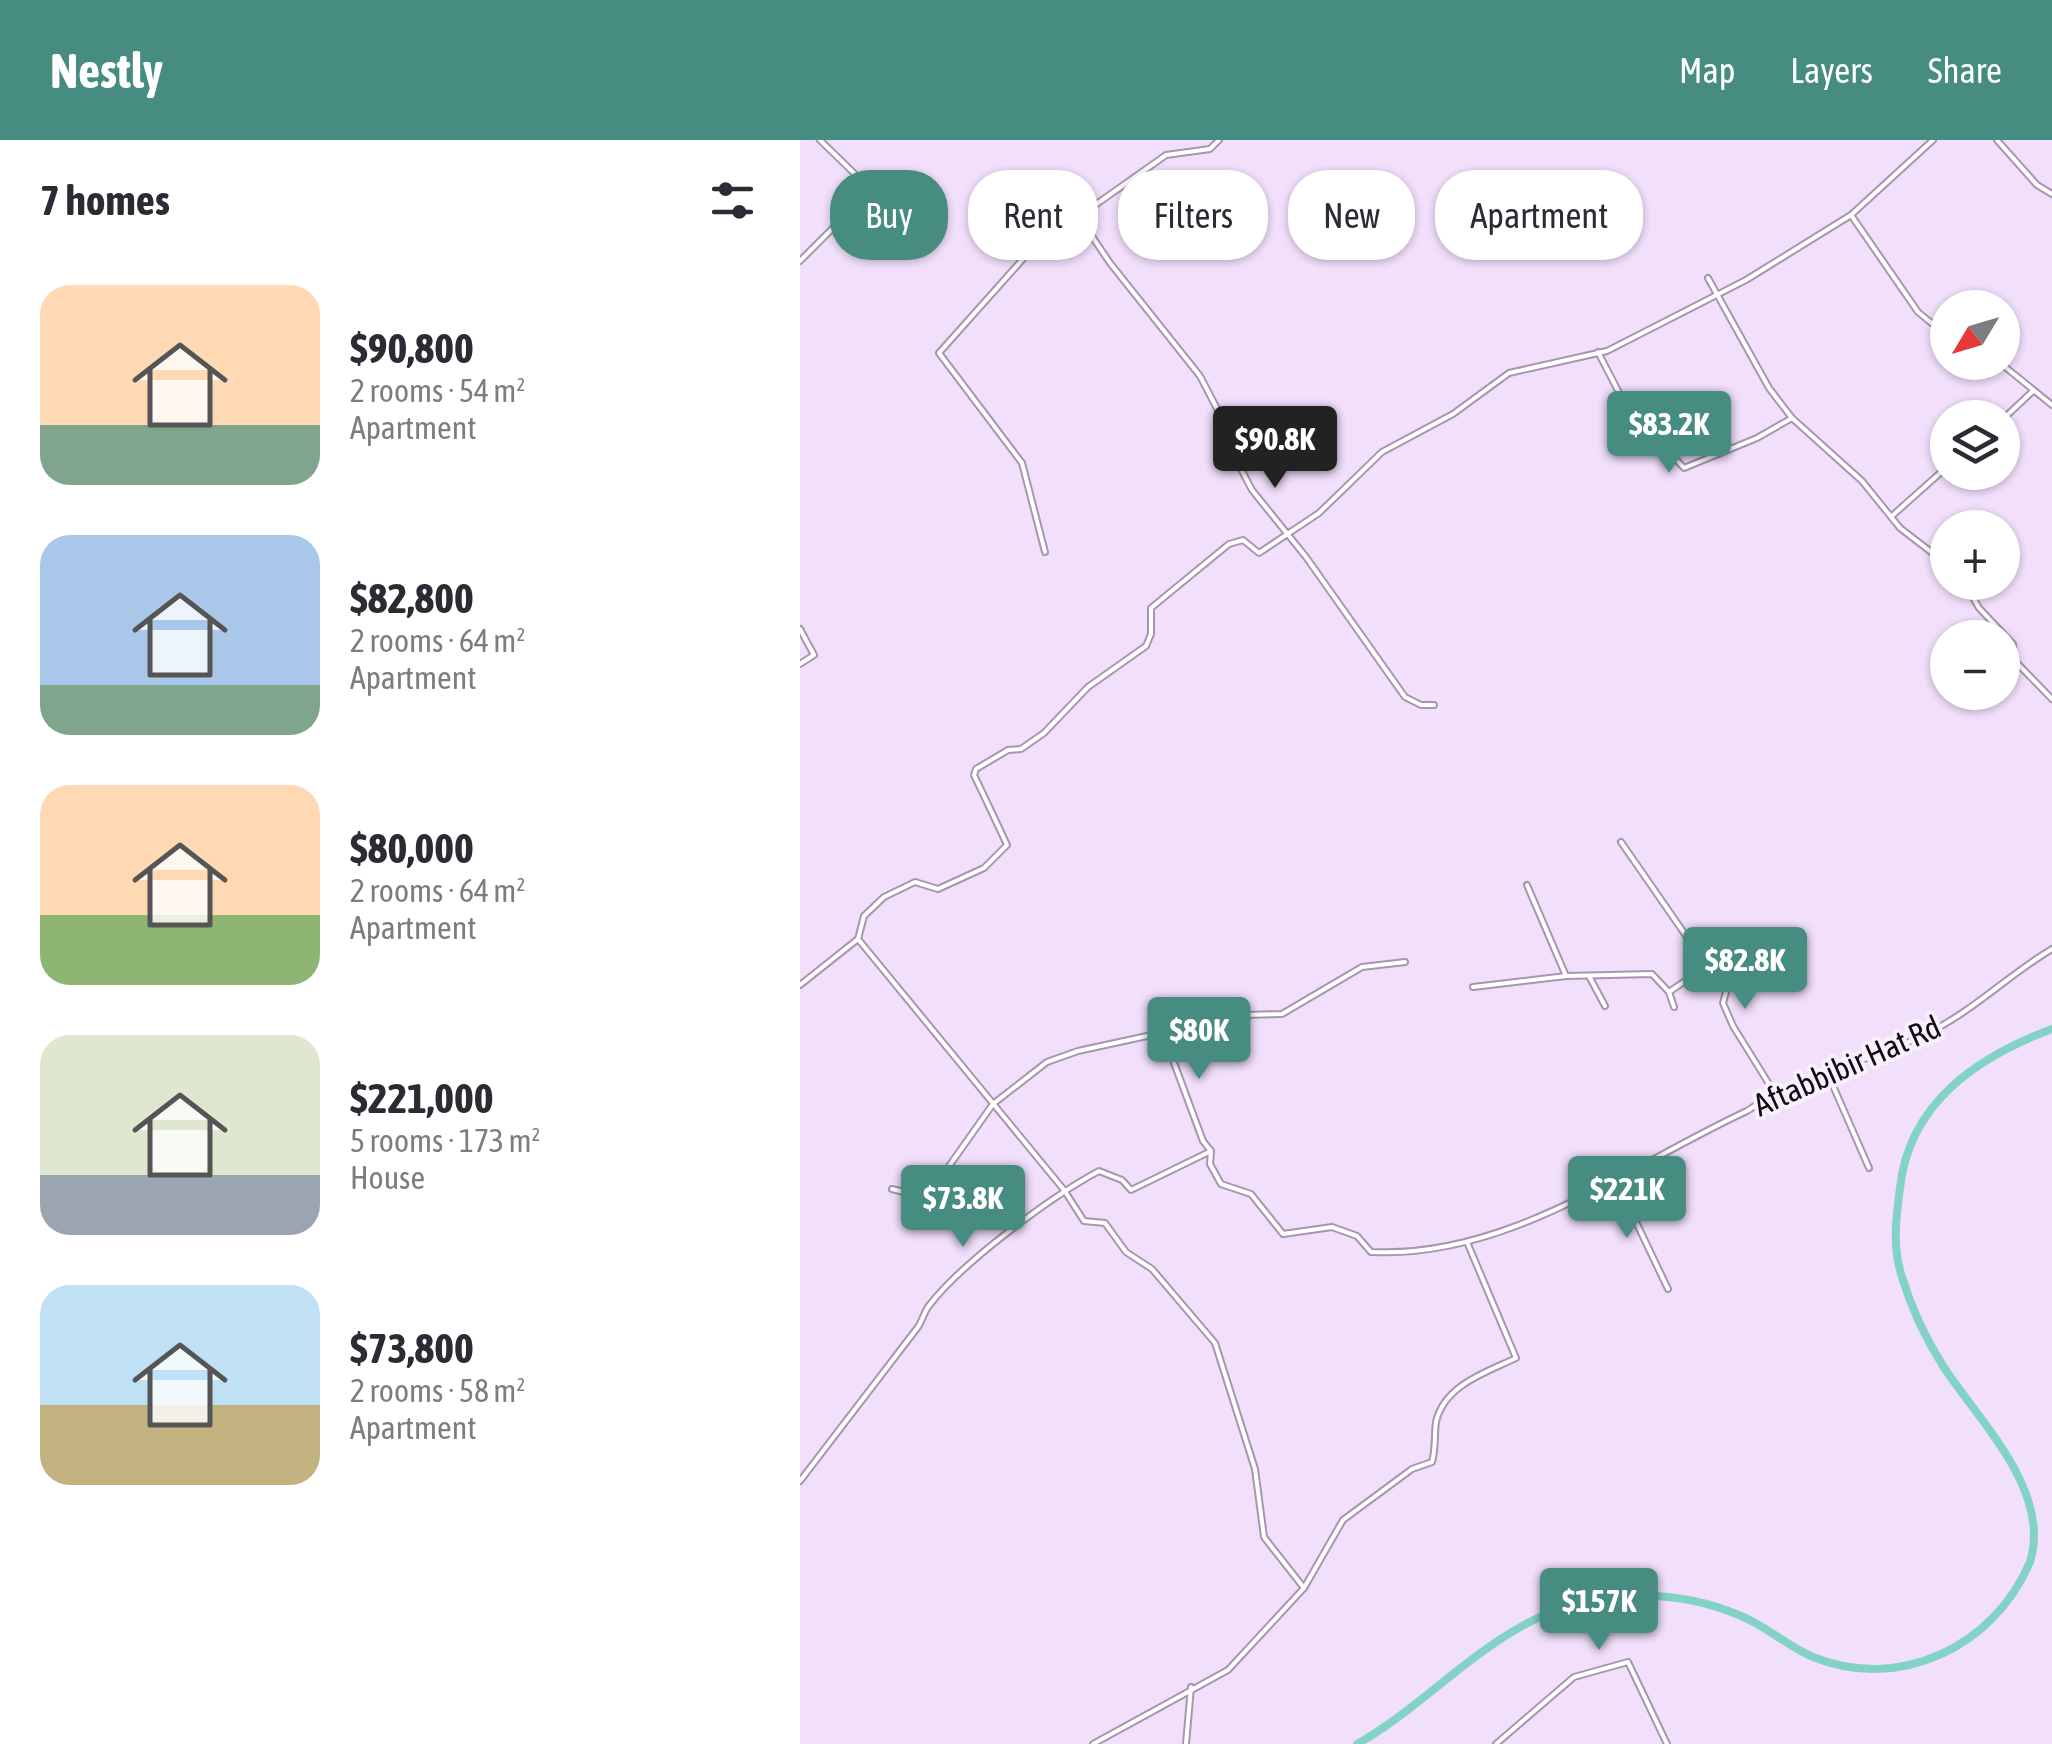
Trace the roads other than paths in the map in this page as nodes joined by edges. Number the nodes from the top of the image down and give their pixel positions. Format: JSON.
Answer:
{"nodes":[{"id":1,"x":820,"y":140,"type":"edge"},
{"id":2,"x":1220,"y":140,"type":"edge"},
{"id":3,"x":1933,"y":140,"type":"edge"},
{"id":4,"x":1998,"y":140,"type":"edge"},
{"id":5,"x":2052,"y":194,"type":"edge"},
{"id":6,"x":1098,"y":204,"type":"edge"},
{"id":7,"x":1851,"y":216,"type":"junction"},
{"id":8,"x":1098,"y":245,"type":"edge"},
{"id":9,"x":800,"y":260,"type":"edge"},
{"id":10,"x":1023,"y":260,"type":"edge"},
{"id":11,"x":1708,"y":278,"type":"dead end"},
{"id":12,"x":1930,"y":322,"type":"edge"},
{"id":13,"x":1598,"y":352,"type":"junction"},
{"id":14,"x":2020,"y":379,"type":"edge"},
{"id":15,"x":2033,"y":390,"type":"junction"},
{"id":16,"x":2020,"y":403,"type":"edge"},
{"id":17,"x":2052,"y":405,"type":"edge"},
{"id":18,"x":1792,"y":418,"type":"junction"},
{"id":19,"x":1930,"y":482,"type":"edge"},
{"id":20,"x":1893,"y":514,"type":"junction"},
{"id":21,"x":1289,"y":536,"type":"junction"},
{"id":22,"x":1046,"y":552,"type":"dead end"},
{"id":23,"x":1930,"y":552,"type":"edge"},
{"id":24,"x":1974,"y":600,"type":"edge"},
{"id":25,"x":800,"y":628,"type":"edge"},
{"id":26,"x":800,"y":664,"type":"edge"},
{"id":27,"x":2052,"y":700,"type":"edge"},
{"id":28,"x":1434,"y":704,"type":"dead end"},
{"id":29,"x":1621,"y":842,"type":"dead end"},
{"id":30,"x":1527,"y":885,"type":"dead end"},
{"id":31,"x":858,"y":939,"type":"junction"},
{"id":32,"x":2052,"y":949,"type":"edge"},
{"id":33,"x":1405,"y":962,"type":"dead end"},
{"id":34,"x":1708,"y":966,"type":"junction"},
{"id":35,"x":1566,"y":976,"type":"junction"},
{"id":36,"x":1589,"y":976,"type":"junction"},
{"id":37,"x":800,"y":985,"type":"edge"},
{"id":38,"x":1473,"y":987,"type":"dead end"},
{"id":39,"x":1669,"y":992,"type":"junction"},
{"id":40,"x":1605,"y":1006,"type":"dead end"},
{"id":41,"x":1674,"y":1007,"type":"dead end"},
{"id":42,"x":1163,"y":1033,"type":"junction"},
{"id":43,"x":1827,"y":1071,"type":"junction"},
{"id":44,"x":1774,"y":1092,"type":"junction"},
{"id":45,"x":993,"y":1104,"type":"junction"},
{"id":46,"x":1211,"y":1151,"type":"junction"},
{"id":47,"x":1870,"y":1168,"type":"dead end"},
{"id":48,"x":1616,"y":1180,"type":"junction"},
{"id":49,"x":892,"y":1190,"type":"dead end"},
{"id":50,"x":1064,"y":1190,"type":"junction"},
{"id":51,"x":1467,"y":1242,"type":"junction"},
{"id":52,"x":1668,"y":1288,"type":"dead end"},
{"id":53,"x":800,"y":1481,"type":"edge"},
{"id":54,"x":1304,"y":1588,"type":"junction"},
{"id":55,"x":1192,"y":1687,"type":"junction"},
{"id":56,"x":1092,"y":1744,"type":"edge"},
{"id":57,"x":1186,"y":1744,"type":"edge"},
{"id":58,"x":1496,"y":1744,"type":"edge"},
{"id":59,"x":1667,"y":1744,"type":"edge"}],
"edges":[{"from":1,"to":9,"type":"street"},
{"from":2,"to":6,"type":"street"},
{"from":3,"to":7,"type":"street"},
{"from":4,"to":5,"type":"street"},
{"from":7,"to":12,"type":"street"},
{"from":7,"to":13,"type":"street"},
{"from":8,"to":21,"type":"street"},
{"from":10,"to":22,"type":"street"},
{"from":11,"to":18,"type":"street"},
{"from":13,"to":18,"type":"street"},
{"from":13,"to":21,"type":"street"},
{"from":14,"to":15,"type":"street"},
{"from":15,"to":16,"type":"street"},
{"from":15,"to":17,"type":"street"},
{"from":18,"to":20,"type":"street"},
{"from":19,"to":20,"type":"street"},
{"from":20,"to":23,"type":"street"},
{"from":21,"to":28,"type":"street"},
{"from":21,"to":31,"type":"street"},
{"from":24,"to":27,"type":"street"},
{"from":25,"to":26,"type":"street"},
{"from":29,"to":34,"type":"street"},
{"from":30,"to":35,"type":"street"},
{"from":31,"to":37,"type":"street"},
{"from":31,"to":45,"type":"street"},
{"from":32,"to":43,"type":"street","name":"Aftabbibir Hat Rd"},
{"from":33,"to":42,"type":"street"},
{"from":34,"to":39,"type":"street"},
{"from":34,"to":44,"type":"street"},
{"from":35,"to":36,"type":"street"},
{"from":35,"to":38,"type":"street"},
{"from":36,"to":39,"type":"street"},
{"from":36,"to":40,"type":"street"},
{"from":39,"to":41,"type":"street"},
{"from":42,"to":45,"type":"street"},
{"from":42,"to":46,"type":"street"},
{"from":43,"to":44,"type":"street","name":"Aftabbibir Hat Rd"},
{"from":43,"to":47,"type":"street"},
{"from":44,"to":48,"type":"street","name":"Aftabbibir Hat Rd"},
{"from":45,"to":49,"type":"street"},
{"from":45,"to":50,"type":"street"},
{"from":46,"to":50,"type":"street"},
{"from":46,"to":51,"type":"street","name":"Aftabbibir Hat Rd"},
{"from":48,"to":51,"type":"street","name":"Aftabbibir Hat Rd"},
{"from":48,"to":52,"type":"street"},
{"from":50,"to":53,"type":"street"},
{"from":50,"to":54,"type":"street"},
{"from":51,"to":54,"type":"street"},
{"from":54,"to":55,"type":"street"},
{"from":55,"to":56,"type":"street"},
{"from":55,"to":57,"type":"street"},
{"from":58,"to":59,"type":"street"}]}
